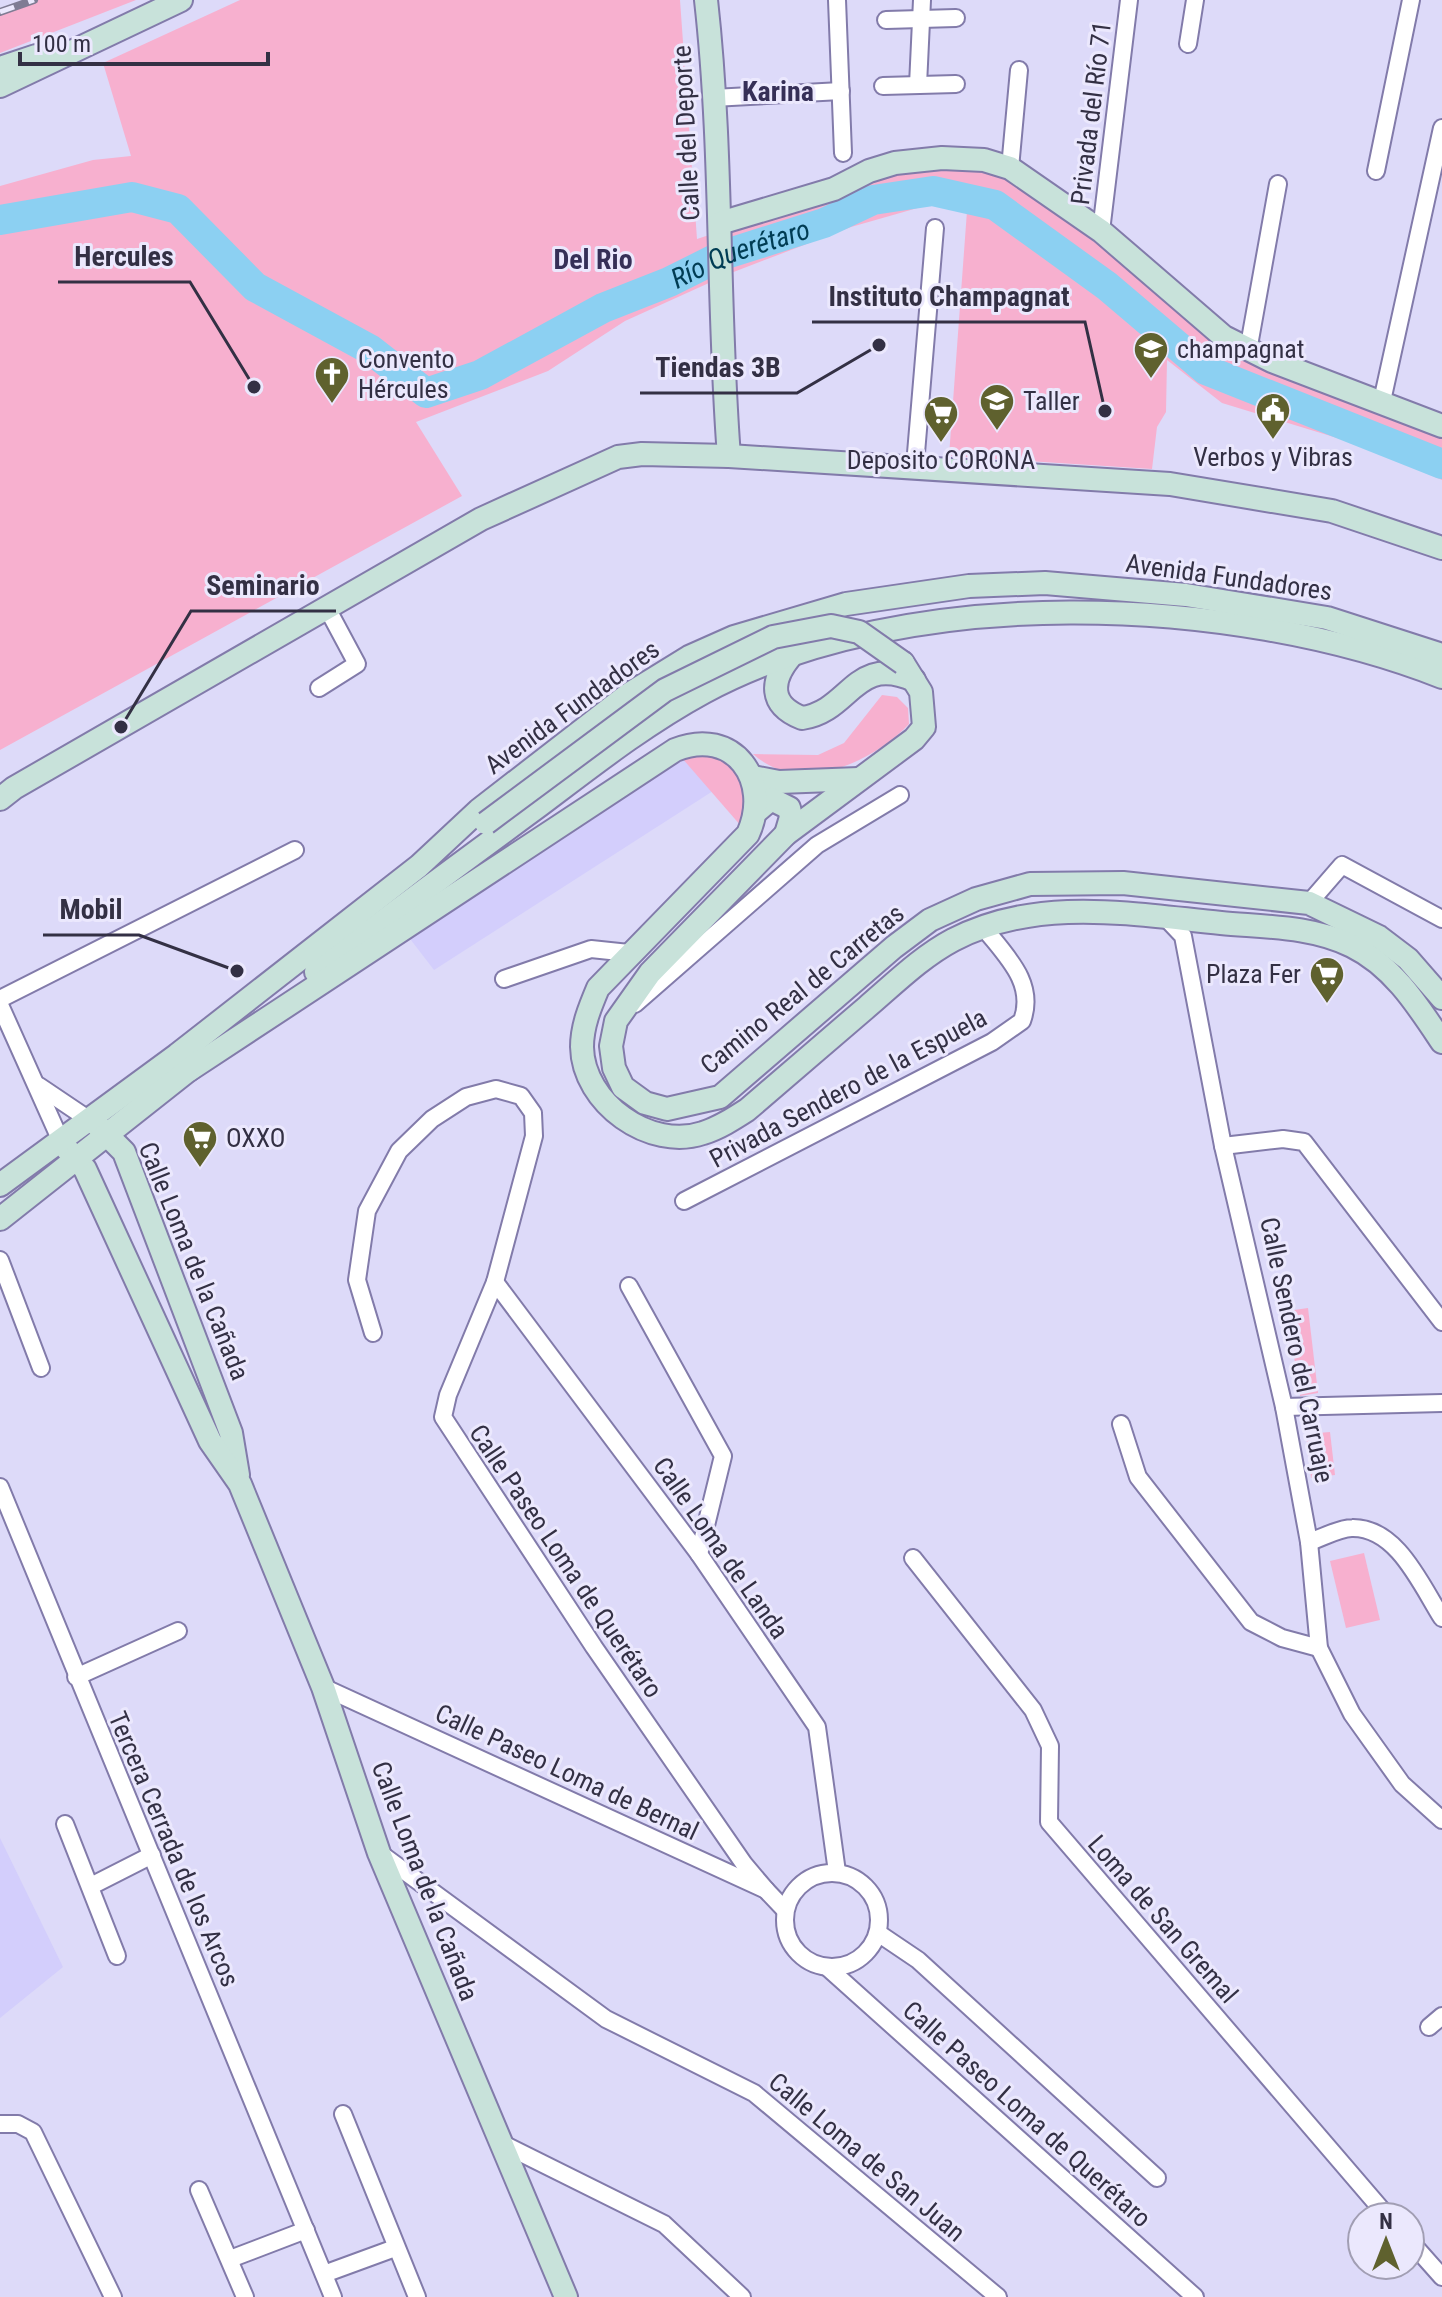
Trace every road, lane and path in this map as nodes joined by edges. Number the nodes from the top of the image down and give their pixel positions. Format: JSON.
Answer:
{"nodes":[{"id":1,"x":181,"y":0,"type":"edge"},
{"id":2,"x":706,"y":0,"type":"edge"},
{"id":3,"x":837,"y":0,"type":"edge"},
{"id":4,"x":922,"y":0,"type":"edge"},
{"id":5,"x":1129,"y":0,"type":"edge"},
{"id":6,"x":1195,"y":0,"type":"edge"},
{"id":7,"x":1411,"y":0,"type":"edge"},
{"id":8,"x":956,"y":18,"type":"dead end"},
{"id":9,"x":921,"y":19,"type":"junction"},
{"id":10,"x":886,"y":20,"type":"dead end"},
{"id":11,"x":117,"y":30,"type":"junction"},
{"id":12,"x":1188,"y":44,"type":"dead end"},
{"id":13,"x":0,"y":68,"type":"edge"},
{"id":14,"x":1019,"y":70,"type":"dead end"},
{"id":15,"x":956,"y":84,"type":"dead end"},
{"id":16,"x":918,"y":85,"type":"junction"},
{"id":17,"x":0,"y":86,"type":"edge"},
{"id":18,"x":883,"y":86,"type":"dead end"},
{"id":19,"x":841,"y":91,"type":"junction"},
{"id":20,"x":713,"y":98,"type":"junction"},
{"id":21,"x":1442,"y":128,"type":"edge"},
{"id":22,"x":843,"y":153,"type":"dead end"},
{"id":23,"x":1010,"y":168,"type":"junction"},
{"id":24,"x":1376,"y":171,"type":"dead end"},
{"id":25,"x":1278,"y":184,"type":"dead end"},
{"id":26,"x":720,"y":228,"type":"junction"},
{"id":27,"x":935,"y":228,"type":"dead end"},
{"id":28,"x":1101,"y":231,"type":"junction"},
{"id":29,"x":1248,"y":351,"type":"junction"},
{"id":30,"x":1382,"y":401,"type":"junction"},
{"id":31,"x":1442,"y":426,"type":"edge"},
{"id":32,"x":729,"y":456,"type":"junction"},
{"id":33,"x":915,"y":465,"type":"junction"},
{"id":34,"x":1442,"y":548,"type":"edge"},
{"id":35,"x":327,"y":608,"type":"junction"},
{"id":36,"x":792,"y":655,"type":"junction"},
{"id":37,"x":1442,"y":655,"type":"edge"},
{"id":38,"x":908,"y":672,"type":"junction"},
{"id":39,"x":1442,"y":677,"type":"edge"},
{"id":40,"x":319,"y":688,"type":"dead end"},
{"id":41,"x":753,"y":777,"type":"junction"},
{"id":42,"x":860,"y":779,"type":"junction"},
{"id":43,"x":5,"y":793,"type":"edge"},
{"id":44,"x":900,"y":795,"type":"dead end"},
{"id":45,"x":758,"y":810,"type":"junction"},
{"id":46,"x":786,"y":834,"type":"junction"},
{"id":47,"x":295,"y":850,"type":"dead end"},
{"id":48,"x":419,"y":866,"type":"junction"},
{"id":49,"x":1123,"y":883,"type":"junction"},
{"id":50,"x":1186,"y":890,"type":"junction"},
{"id":51,"x":1144,"y":895,"type":"junction"},
{"id":52,"x":1309,"y":903,"type":"junction"},
{"id":53,"x":1120,"y":913,"type":"junction"},
{"id":54,"x":1163,"y":916,"type":"junction"},
{"id":55,"x":1442,"y":919,"type":"edge"},
{"id":56,"x":1190,"y":920,"type":"junction"},
{"id":57,"x":984,"y":928,"type":"junction"},
{"id":58,"x":629,"y":953,"type":"junction"},
{"id":59,"x":504,"y":979,"type":"dead end"},
{"id":60,"x":1442,"y":998,"type":"edge"},
{"id":61,"x":0,"y":999,"type":"edge"},
{"id":62,"x":0,"y":1005,"type":"edge"},
{"id":63,"x":616,"y":1021,"type":"junction"},
{"id":64,"x":1442,"y":1042,"type":"edge"},
{"id":65,"x":189,"y":1070,"type":"junction"},
{"id":66,"x":38,"y":1085,"type":"junction"},
{"id":67,"x":73,"y":1129,"type":"junction"},
{"id":68,"x":108,"y":1134,"type":"junction"},
{"id":69,"x":1223,"y":1146,"type":"junction"},
{"id":70,"x":76,"y":1160,"type":"junction"},
{"id":71,"x":0,"y":1185,"type":"edge"},
{"id":72,"x":684,"y":1201,"type":"dead end"},
{"id":73,"x":0,"y":1219,"type":"edge"},
{"id":74,"x":0,"y":1260,"type":"edge"},
{"id":75,"x":495,"y":1282,"type":"junction"},
{"id":76,"x":629,"y":1286,"type":"dead end"},
{"id":77,"x":1442,"y":1322,"type":"edge"},
{"id":78,"x":373,"y":1333,"type":"dead end"},
{"id":79,"x":41,"y":1368,"type":"dead end"},
{"id":80,"x":1442,"y":1403,"type":"edge"},
{"id":81,"x":1284,"y":1407,"type":"junction"},
{"id":82,"x":1121,"y":1424,"type":"dead end"},
{"id":83,"x":240,"y":1484,"type":"junction"},
{"id":84,"x":0,"y":1487,"type":"edge"},
{"id":85,"x":1309,"y":1542,"type":"junction"},
{"id":86,"x":699,"y":1554,"type":"junction"},
{"id":87,"x":913,"y":1558,"type":"dead end"},
{"id":88,"x":1442,"y":1618,"type":"edge"},
{"id":89,"x":178,"y":1631,"type":"dead end"},
{"id":90,"x":1319,"y":1648,"type":"junction"},
{"id":91,"x":76,"y":1677,"type":"junction"},
{"id":92,"x":323,"y":1687,"type":"junction"},
{"id":93,"x":1442,"y":1820,"type":"edge"},
{"id":94,"x":65,"y":1824,"type":"dead end"},
{"id":95,"x":379,"y":1853,"type":"junction"},
{"id":96,"x":152,"y":1855,"type":"junction"},
{"id":97,"x":837,"y":1872,"type":"junction"},
{"id":98,"x":91,"y":1886,"type":"junction"},
{"id":99,"x":766,"y":1890,"type":"junction"},
{"id":100,"x":785,"y":1910,"type":"junction"},
{"id":101,"x":878,"y":1933,"type":"junction"},
{"id":102,"x":117,"y":1956,"type":"dead end"},
{"id":103,"x":827,"y":1967,"type":"junction"},
{"id":104,"x":343,"y":2114,"type":"dead end"},
{"id":105,"x":0,"y":2124,"type":"edge"},
{"id":106,"x":501,"y":2143,"type":"junction"},
{"id":107,"x":1157,"y":2178,"type":"dead end"},
{"id":108,"x":199,"y":2190,"type":"dead end"},
{"id":109,"x":1374,"y":2201,"type":"edge"},
{"id":110,"x":306,"y":2230,"type":"junction"},
{"id":111,"x":395,"y":2248,"type":"junction"},
{"id":112,"x":230,"y":2259,"type":"junction"},
{"id":113,"x":1426,"y":2259,"type":"edge"},
{"id":114,"x":324,"y":2274,"type":"junction"},
{"id":115,"x":1442,"y":2277,"type":"edge"},
{"id":116,"x":113,"y":2297,"type":"edge"},
{"id":117,"x":245,"y":2297,"type":"edge"},
{"id":118,"x":333,"y":2297,"type":"edge"},
{"id":119,"x":417,"y":2297,"type":"edge"},
{"id":120,"x":566,"y":2297,"type":"edge"},
{"id":121,"x":742,"y":2297,"type":"edge"},
{"id":122,"x":998,"y":2297,"type":"edge"},
{"id":123,"x":1195,"y":2297,"type":"edge"}],
"edges":[{"from":1,"to":11,"type":"street"},
{"from":2,"to":20,"type":"street","name":"Calle del Deporte"},
{"from":3,"to":19,"type":"street"},
{"from":4,"to":9,"type":"street"},
{"from":5,"to":28,"type":"street","name":"Privada del Río 71"},
{"from":6,"to":12,"type":"street"},
{"from":7,"to":24,"type":"street"},
{"from":8,"to":9,"type":"street"},
{"from":9,"to":10,"type":"street"},
{"from":9,"to":16,"type":"street"},
{"from":11,"to":13,"type":"street"},
{"from":11,"to":17,"type":"street"},
{"from":14,"to":23,"type":"street"},
{"from":15,"to":16,"type":"street"},
{"from":16,"to":18,"type":"street"},
{"from":19,"to":20,"type":"street"},
{"from":19,"to":22,"type":"street"},
{"from":20,"to":26,"type":"street","name":"Calle del Deporte"},
{"from":21,"to":30,"type":"street"},
{"from":23,"to":26,"type":"street"},
{"from":23,"to":28,"type":"street"},
{"from":25,"to":29,"type":"street"},
{"from":26,"to":32,"type":"street","name":"Calle del Deporte"},
{"from":27,"to":33,"type":"street"},
{"from":28,"to":29,"type":"street"},
{"from":29,"to":30,"type":"street"},
{"from":30,"to":31,"type":"street"},
{"from":32,"to":33,"type":"street"},
{"from":32,"to":35,"type":"street"},
{"from":33,"to":34,"type":"street"},
{"from":35,"to":40,"type":"street"},
{"from":35,"to":43,"type":"street"},
{"from":36,"to":38,"type":"street"},
{"from":36,"to":39,"type":"street","name":"Avenida Fundadores"},
{"from":36,"to":65,"type":"street","name":"Avenida Fundadores"},
{"from":37,"to":48,"type":"street","name":"Avenida Fundadores"},
{"from":38,"to":42,"type":"street"},
{"from":38,"to":48,"type":"street","bridge":true},
{"from":41,"to":42,"type":"street"},
{"from":41,"to":45,"type":"street"},
{"from":41,"to":65,"type":"street"},
{"from":42,"to":46,"type":"street"},
{"from":44,"to":63,"type":"street"},
{"from":45,"to":46,"type":"street"},
{"from":45,"to":58,"type":"street","name":"Camino Real de Carretas"},
{"from":46,"to":63,"type":"street"},
{"from":47,"to":61,"type":"street"},
{"from":48,"to":67,"type":"street","name":"Avenida Fundadores"},
{"from":49,"to":50,"type":"street","name":"Camino Real de Carretas"},
{"from":49,"to":51,"type":"street","name":"Calle Sendero del Carruaje"},
{"from":49,"to":63,"type":"street","name":"Camino Real de Carretas"},
{"from":50,"to":52,"type":"street","name":"Camino Real de Carretas"},
{"from":50,"to":56,"type":"street"},
{"from":51,"to":53,"type":"street"},
{"from":51,"to":54,"type":"street","name":"Calle Sendero del Carruaje"},
{"from":52,"to":55,"type":"street"},
{"from":52,"to":60,"type":"street","name":"Camino Real de Carretas"},
{"from":53,"to":54,"type":"street","name":"Camino Real de Carretas"},
{"from":53,"to":57,"type":"street","name":"Camino Real de Carretas"},
{"from":54,"to":56,"type":"street","name":"Camino Real de Carretas"},
{"from":54,"to":69,"type":"street","name":"Calle Sendero del Carruaje"},
{"from":56,"to":64,"type":"street","name":"Camino Real de Carretas"},
{"from":57,"to":58,"type":"street","name":"Camino Real de Carretas"},
{"from":57,"to":72,"type":"street","name":"Privada Sendero de la Espuela"},
{"from":58,"to":59,"type":"street"},
{"from":62,"to":66,"type":"street"},
{"from":65,"to":68,"type":"street","name":"Avenida Fundadores"},
{"from":66,"to":67,"type":"street"},
{"from":66,"to":67,"type":"street"},
{"from":67,"to":68,"type":"street","name":"Calle Loma de la Cañada"},
{"from":67,"to":70,"type":"street","name":"Calle Loma de la Cañada"},
{"from":67,"to":71,"type":"street","name":"Avenida Fundadores"},
{"from":68,"to":70,"type":"street","name":"Avenida Fundadores"},
{"from":68,"to":83,"type":"street","name":"Calle Loma de la Cañada"},
{"from":69,"to":77,"type":"street"},
{"from":69,"to":81,"type":"street","name":"Calle Sendero del Carruaje"},
{"from":70,"to":73,"type":"street","name":"Avenida Fundadores"},
{"from":70,"to":83,"type":"street","name":"Calle Loma de la Cañada"},
{"from":74,"to":79,"type":"street"},
{"from":75,"to":78,"type":"street","name":"Calle Paseo Loma de Querétaro"},
{"from":75,"to":86,"type":"street","name":"Calle Loma de Landa"},
{"from":75,"to":99,"type":"street","name":"Calle Paseo Loma de Querétaro"},
{"from":76,"to":86,"type":"street"},
{"from":80,"to":81,"type":"street"},
{"from":81,"to":85,"type":"street","name":"Calle Sendero del Carruaje"},
{"from":82,"to":90,"type":"street"},
{"from":83,"to":92,"type":"street","name":"Calle Loma de la Cañada"},
{"from":84,"to":91,"type":"street","name":"Tercera Cerrada de los Arcos"},
{"from":85,"to":88,"type":"street"},
{"from":85,"to":90,"type":"street","name":"Calle Sendero del Carruaje"},
{"from":86,"to":97,"type":"street","name":"Calle Loma de Landa"},
{"from":87,"to":109,"type":"street","name":"Loma de San Gremal"},
{"from":89,"to":91,"type":"street"},
{"from":90,"to":93,"type":"street","name":"Calle Sendero del Carruaje"},
{"from":91,"to":96,"type":"street","name":"Tercera Cerrada de los Arcos"},
{"from":92,"to":95,"type":"street","name":"Calle Loma de la Cañada"},
{"from":92,"to":99,"type":"street","name":"Calle Paseo Loma de Bernal"},
{"from":94,"to":98,"type":"street"},
{"from":95,"to":106,"type":"street","name":"Calle Loma de la Cañada"},
{"from":95,"to":122,"type":"street","name":"Calle Loma de San Juan"},
{"from":96,"to":98,"type":"street"},
{"from":96,"to":110,"type":"street","name":"Tercera Cerrada de los Arcos"},
{"from":97,"to":100,"type":"street"},
{"from":97,"to":101,"type":"street"},
{"from":98,"to":102,"type":"street"},
{"from":99,"to":100,"type":"street","name":"Calle Paseo Loma de Bernal"},
{"from":100,"to":103,"type":"street"},
{"from":101,"to":103,"type":"street"},
{"from":101,"to":107,"type":"street"},
{"from":103,"to":123,"type":"street","name":"Calle Paseo Loma de Querétaro"},
{"from":104,"to":111,"type":"street"},
{"from":105,"to":116,"type":"street"},
{"from":106,"to":120,"type":"street","name":"Calle Loma de la Cañada"},
{"from":106,"to":121,"type":"street"},
{"from":108,"to":112,"type":"street"},
{"from":110,"to":112,"type":"street"},
{"from":110,"to":114,"type":"street","name":"Tercera Cerrada de los Arcos"},
{"from":111,"to":114,"type":"street"},
{"from":111,"to":119,"type":"street"},
{"from":112,"to":117,"type":"street"},
{"from":113,"to":115,"type":"street"},
{"from":114,"to":118,"type":"street","name":"Tercera Cerrada de los Arcos"}]}
